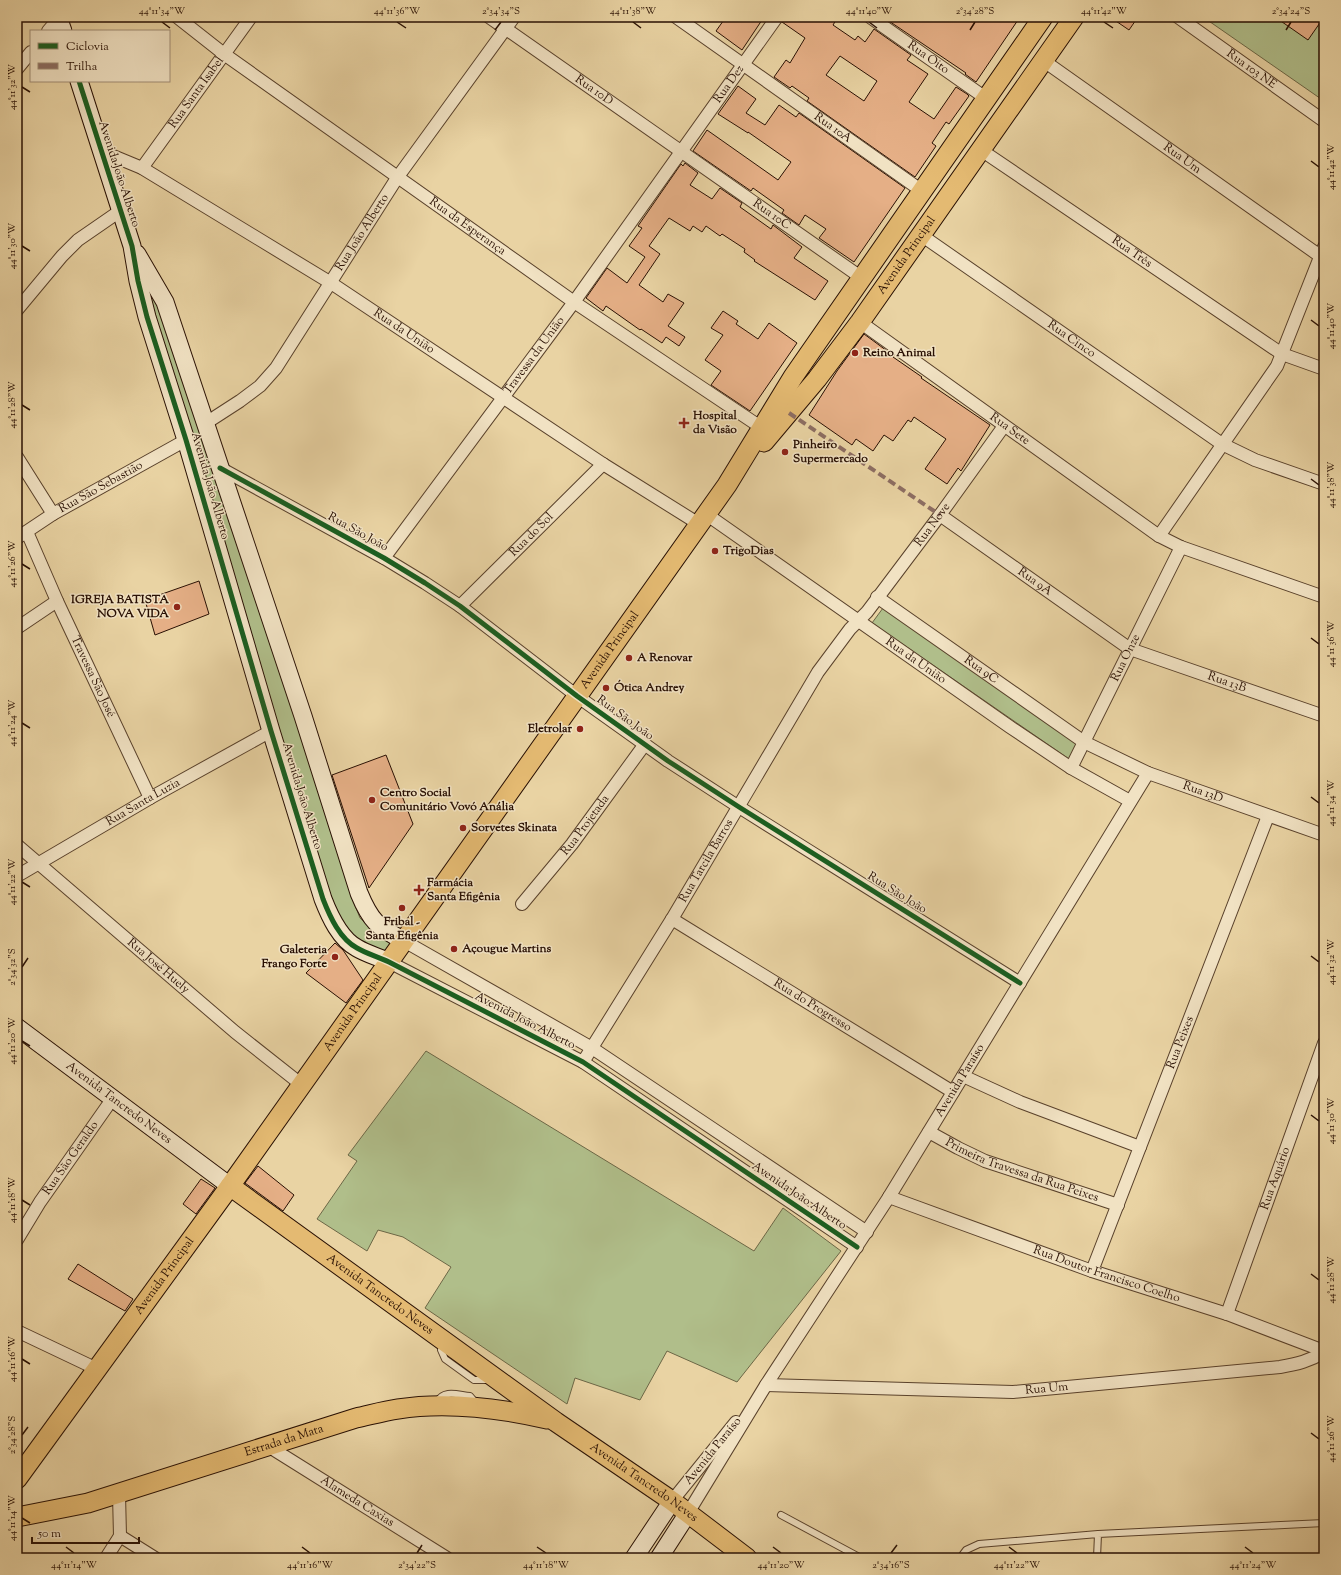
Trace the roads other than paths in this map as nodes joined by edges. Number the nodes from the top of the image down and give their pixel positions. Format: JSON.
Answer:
{"nodes":[{"id":1,"x":177,"y":17,"type":"edge"},
{"id":2,"x":251,"y":17,"type":"edge"},
{"id":3,"x":489,"y":17,"type":"edge"},
{"id":4,"x":514,"y":17,"type":"edge"},
{"id":5,"x":676,"y":17,"type":"edge"},
{"id":6,"x":777,"y":17,"type":"edge"},
{"id":7,"x":870,"y":17,"type":"edge"},
{"id":8,"x":1044,"y":17,"type":"edge"},
{"id":9,"x":1050,"y":17,"type":"edge"},
{"id":10,"x":1074,"y":17,"type":"edge"},
{"id":11,"x":1178,"y":17,"type":"edge"},
{"id":12,"x":60,"y":21,"type":"edge"},
{"id":13,"x":506,"y":29,"type":"junction"},
{"id":14,"x":49,"y":30,"type":"edge"},
{"id":15,"x":30,"y":53,"type":"edge"},
{"id":16,"x":224,"y":54,"type":"junction"},
{"id":17,"x":1044,"y":60,"type":"junction"},
{"id":18,"x":743,"y":65,"type":"junction"},
{"id":19,"x":17,"y":69,"type":"edge"},
{"id":20,"x":79,"y":82,"type":"edge"},
{"id":21,"x":987,"y":99,"type":"junction"},
{"id":22,"x":1324,"y":121,"type":"edge"},
{"id":23,"x":981,"y":150,"type":"junction"},
{"id":24,"x":101,"y":151,"type":"junction"},
{"id":25,"x":682,"y":152,"type":"junction"},
{"id":26,"x":142,"y":168,"type":"junction"},
{"id":27,"x":398,"y":178,"type":"junction"},
{"id":28,"x":922,"y":191,"type":"junction"},
{"id":29,"x":120,"y":211,"type":"junction"},
{"id":30,"x":921,"y":234,"type":"junction"},
{"id":31,"x":132,"y":246,"type":"junction"},
{"id":32,"x":1323,"y":253,"type":"edge"},
{"id":33,"x":862,"y":278,"type":"junction"},
{"id":34,"x":331,"y":283,"type":"junction"},
{"id":35,"x":574,"y":302,"type":"junction"},
{"id":36,"x":17,"y":310,"type":"edge"},
{"id":37,"x":860,"y":322,"type":"junction"},
{"id":38,"x":1282,"y":354,"type":"junction"},
{"id":39,"x":1324,"y":369,"type":"edge"},
{"id":40,"x":503,"y":397,"type":"junction"},
{"id":41,"x":206,"y":423,"type":"junction"},
{"id":42,"x":1004,"y":426,"type":"junction"},
{"id":43,"x":762,"y":428,"type":"junction"},
{"id":44,"x":186,"y":440,"type":"junction"},
{"id":45,"x":1222,"y":444,"type":"junction"},
{"id":46,"x":17,"y":457,"type":"edge"},
{"id":47,"x":604,"y":464,"type":"junction"},
{"id":48,"x":220,"y":468,"type":"junction"},
{"id":49,"x":1324,"y":484,"type":"edge"},
{"id":50,"x":727,"y":485,"type":"junction"},
{"id":51,"x":53,"y":514,"type":"junction"},
{"id":52,"x":940,"y":515,"type":"junction"},
{"id":53,"x":702,"y":519,"type":"junction"},
{"id":54,"x":27,"y":532,"type":"junction"},
{"id":55,"x":1159,"y":536,"type":"junction"},
{"id":56,"x":17,"y":538,"type":"edge"},
{"id":57,"x":1181,"y":547,"type":"junction"},
{"id":58,"x":384,"y":558,"type":"junction"},
{"id":59,"x":877,"y":597,"type":"junction"},
{"id":60,"x":1324,"y":597,"type":"edge"},
{"id":61,"x":57,"y":601,"type":"junction"},
{"id":62,"x":460,"y":606,"type":"junction"},
{"id":63,"x":857,"y":620,"type":"junction"},
{"id":64,"x":17,"y":628,"type":"edge"},
{"id":65,"x":1130,"y":648,"type":"junction"},
{"id":66,"x":577,"y":696,"type":"junction"},
{"id":67,"x":1324,"y":716,"type":"edge"},
{"id":68,"x":271,"y":731,"type":"junction"},
{"id":69,"x":1084,"y":742,"type":"junction"},
{"id":70,"x":645,"y":744,"type":"junction"},
{"id":71,"x":1071,"y":768,"type":"junction"},
{"id":72,"x":1148,"y":773,"type":"junction"},
{"id":73,"x":150,"y":798,"type":"junction"},
{"id":74,"x":1130,"y":802,"type":"junction"},
{"id":75,"x":739,"y":808,"type":"junction"},
{"id":76,"x":1268,"y":816,"type":"junction"},
{"id":77,"x":1324,"y":835,"type":"edge"},
{"id":78,"x":17,"y":845,"type":"edge"},
{"id":79,"x":38,"y":863,"type":"junction"},
{"id":80,"x":17,"y":876,"type":"edge"},
{"id":81,"x":522,"y":904,"type":"dead end"},
{"id":82,"x":672,"y":919,"type":"junction"},
{"id":83,"x":404,"y":941,"type":"junction"},
{"id":84,"x":390,"y":962,"type":"junction"},
{"id":85,"x":1020,"y":983,"type":"junction"},
{"id":86,"x":17,"y":1027,"type":"edge"},
{"id":87,"x":1324,"y":1043,"type":"edge"},
{"id":88,"x":592,"y":1048,"type":"junction"},
{"id":89,"x":583,"y":1062,"type":"junction"},
{"id":90,"x":963,"y":1076,"type":"junction"},
{"id":91,"x":302,"y":1085,"type":"junction"},
{"id":92,"x":953,"y":1092,"type":"junction"},
{"id":93,"x":113,"y":1098,"type":"junction"},
{"id":94,"x":929,"y":1132,"type":"junction"},
{"id":95,"x":1140,"y":1146,"type":"junction"},
{"id":96,"x":230,"y":1186,"type":"junction"},
{"id":97,"x":889,"y":1197,"type":"junction"},
{"id":98,"x":1118,"y":1205,"type":"junction"},
{"id":99,"x":867,"y":1232,"type":"junction"},
{"id":100,"x":17,"y":1240,"type":"edge"},
{"id":101,"x":857,"y":1247,"type":"junction"},
{"id":102,"x":1092,"y":1270,"type":"junction"},
{"id":103,"x":1227,"y":1314,"type":"junction"},
{"id":104,"x":17,"y":1331,"type":"edge"},
{"id":105,"x":1324,"y":1352,"type":"edge"},
{"id":106,"x":97,"y":1369,"type":"junction"},
{"id":107,"x":500,"y":1381,"type":"junction"},
{"id":108,"x":766,"y":1385,"type":"junction"},
{"id":109,"x":486,"y":1408,"type":"junction"},
{"id":110,"x":556,"y":1422,"type":"junction"},
{"id":111,"x":268,"y":1446,"type":"junction"},
{"id":112,"x":17,"y":1479,"type":"edge"},
{"id":113,"x":119,"y":1494,"type":"junction"},
{"id":114,"x":672,"y":1501,"type":"junction"},
{"id":115,"x":688,"y":1513,"type":"junction"},
{"id":116,"x":781,"y":1515,"type":"dead end"},
{"id":117,"x":17,"y":1517,"type":"edge"},
{"id":118,"x":1324,"y":1523,"type":"edge"},
{"id":119,"x":1098,"y":1534,"type":"junction"},
{"id":120,"x":120,"y":1536,"type":"junction"},
{"id":121,"x":106,"y":1558,"type":"edge"},
{"id":122,"x":155,"y":1558,"type":"edge"},
{"id":123,"x":447,"y":1558,"type":"edge"},
{"id":124,"x":634,"y":1558,"type":"edge"},
{"id":125,"x":659,"y":1558,"type":"edge"},
{"id":126,"x":746,"y":1558,"type":"edge"},
{"id":127,"x":861,"y":1558,"type":"edge"},
{"id":128,"x":960,"y":1558,"type":"edge"},
{"id":129,"x":1097,"y":1558,"type":"edge"}],
"edges":[{"from":1,"to":16,"type":"street","name":"Rua da Esperança"},
{"from":2,"to":16,"type":"street","name":"Rua Santa Isabel"},
{"from":3,"to":13,"type":"street","name":"Rua 10D"},
{"from":4,"to":13,"type":"street","name":"Rua João Alberto"},
{"from":5,"to":18,"type":"street","name":"Rua 10A"},
{"from":6,"to":18,"type":"street","name":"Rua Dez"},
{"from":7,"to":21,"type":"street","name":"Rua Oito"},
{"from":8,"to":21,"type":"main road","name":"Avenida Principal"},
{"from":9,"to":17,"type":"main road"},
{"from":10,"to":17,"type":"main road","name":"Avenida Principal"},
{"from":11,"to":22,"type":"street","name":"Rua 103 NE"},
{"from":12,"to":14,"type":"street"},
{"from":13,"to":25,"type":"street","name":"Rua 10D"},
{"from":13,"to":27,"type":"street","name":"Rua João Alberto"},
{"from":15,"to":19,"type":"street"},
{"from":16,"to":26,"type":"street","name":"Rua Santa Isabel"},
{"from":16,"to":27,"type":"street","name":"Rua da Esperança"},
{"from":17,"to":23,"type":"main road","name":"Avenida Principal"},
{"from":17,"to":32,"type":"street","name":"Rua Um"},
{"from":18,"to":25,"type":"street","name":"Rua Dez"},
{"from":18,"to":28,"type":"street","name":"Rua 10A"},
{"from":20,"to":24,"type":"street","name":"Avenida João Alberto"},
{"from":21,"to":28,"type":"main road","name":"Avenida Principal"},
{"from":23,"to":30,"type":"main road","name":"Avenida Principal"},
{"from":23,"to":38,"type":"street","name":"Rua Três"},
{"from":24,"to":26,"type":"street","name":"Rua da União"},
{"from":24,"to":29,"type":"street","name":"Avenida João Alberto"},
{"from":25,"to":33,"type":"street","name":"Rua 10C"},
{"from":25,"to":35,"type":"street","name":"Travessa da União"},
{"from":26,"to":34,"type":"street","name":"Rua da União"},
{"from":27,"to":34,"type":"street","name":"Rua João Alberto"},
{"from":27,"to":35,"type":"street","name":"Rua da Esperança"},
{"from":28,"to":33,"type":"main road","name":"Avenida Principal"},
{"from":29,"to":31,"type":"street","name":"Avenida João Alberto"},
{"from":29,"to":36,"type":"street"},
{"from":30,"to":37,"type":"main road","name":"Avenida Principal"},
{"from":30,"to":45,"type":"street","name":"Rua Cinco"},
{"from":31,"to":41,"type":"street","name":"Avenida João Alberto"},
{"from":31,"to":44,"type":"street","name":"Avenida João Alberto"},
{"from":32,"to":38,"type":"street","name":"Rua Um"},
{"from":33,"to":43,"type":"main road","name":"Avenida Principal"},
{"from":34,"to":40,"type":"street","name":"Rua da União"},
{"from":34,"to":41,"type":"street","name":"Rua João Alberto"},
{"from":35,"to":40,"type":"street","name":"Travessa da União"},
{"from":35,"to":43,"type":"street","name":"Rua da Esperança"},
{"from":37,"to":42,"type":"street","name":"Rua Sete"},
{"from":37,"to":50,"type":"main road","name":"Avenida Principal"},
{"from":38,"to":39,"type":"street","name":"Rua Três"},
{"from":38,"to":45,"type":"street"},
{"from":40,"to":47,"type":"street","name":"Rua da União"},
{"from":40,"to":58,"type":"street","name":"Travessa da União"},
{"from":41,"to":48,"type":"street","name":"Avenida João Alberto"},
{"from":42,"to":52,"type":"street","name":"Rua Nove"},
{"from":42,"to":55,"type":"street","name":"Rua Sete"},
{"from":43,"to":50,"type":"main road","name":"Avenida Principal"},
{"from":44,"to":51,"type":"street","name":"Rua São Sebastião"},
{"from":44,"to":68,"type":"street","name":"Avenida João Alberto"},
{"from":45,"to":49,"type":"street","name":"Rua Cinco"},
{"from":45,"to":55,"type":"street"},
{"from":46,"to":51,"type":"street"},
{"from":47,"to":53,"type":"street","name":"Rua da União"},
{"from":47,"to":62,"type":"street","name":"Rua do Sol"},
{"from":48,"to":58,"type":"street","name":"Rua São João"},
{"from":48,"to":83,"type":"street","name":"Avenida João Alberto"},
{"from":50,"to":53,"type":"main road","name":"Avenida Principal"},
{"from":51,"to":54,"type":"street","name":"Rua São Sebastião"},
{"from":52,"to":59,"type":"street","name":"Rua Nove"},
{"from":52,"to":65,"type":"street","name":"Rua 9A"},
{"from":53,"to":63,"type":"street","name":"Rua da União"},
{"from":53,"to":66,"type":"main road","name":"Avenida Principal"},
{"from":54,"to":56,"type":"street","name":"Rua São Sebastião"},
{"from":54,"to":61,"type":"street","name":"Travessa São José"},
{"from":55,"to":57,"type":"street","name":"Rua Sete"},
{"from":57,"to":60,"type":"street","name":"Rua Sete"},
{"from":57,"to":65,"type":"street","name":"Rua Onze"},
{"from":58,"to":62,"type":"street","name":"Rua São João"},
{"from":59,"to":63,"type":"street","name":"Rua Nove"},
{"from":59,"to":69,"type":"street","name":"Rua 9C"},
{"from":61,"to":64,"type":"street"},
{"from":61,"to":73,"type":"street","name":"Travessa São José"},
{"from":62,"to":66,"type":"street","name":"Rua São João"},
{"from":63,"to":71,"type":"street","name":"Rua da União"},
{"from":63,"to":75,"type":"street","name":"Rua Tarcila Barros"},
{"from":65,"to":67,"type":"street","name":"Rua 13B"},
{"from":65,"to":69,"type":"street","name":"Rua Onze"},
{"from":66,"to":70,"type":"street","name":"Rua São João"},
{"from":66,"to":83,"type":"main road","name":"Avenida Principal"},
{"from":68,"to":73,"type":"street","name":"Rua Santa Luzia"},
{"from":68,"to":84,"type":"street","name":"Avenida João Alberto"},
{"from":69,"to":71,"type":"street","name":"Rua Onze"},
{"from":69,"to":72,"type":"street","name":"Rua 13D"},
{"from":70,"to":75,"type":"street","name":"Rua São João"},
{"from":70,"to":81,"type":"street","name":"Rua Projetada"},
{"from":71,"to":74,"type":"street","name":"Rua da União"},
{"from":72,"to":74,"type":"street","name":"Avenida Paraíso"},
{"from":72,"to":76,"type":"street","name":"Rua 13D"},
{"from":73,"to":79,"type":"street","name":"Rua Santa Luzia"},
{"from":74,"to":85,"type":"street","name":"Avenida Paraíso"},
{"from":75,"to":82,"type":"street","name":"Rua Tarcila Barros"},
{"from":75,"to":85,"type":"street","name":"Rua São João"},
{"from":76,"to":77,"type":"street","name":"Rua 13D"},
{"from":76,"to":95,"type":"street","name":"Rua Peixes"},
{"from":78,"to":79,"type":"street","name":"Rua José Huely"},
{"from":79,"to":80,"type":"street","name":"Rua Santa Luzia"},
{"from":79,"to":91,"type":"street","name":"Rua José Huely"},
{"from":82,"to":88,"type":"street","name":"Rua Tarcila Barros"},
{"from":82,"to":92,"type":"street","name":"Rua do Progresso"},
{"from":83,"to":84,"type":"main road","name":"Avenida Principal"},
{"from":83,"to":88,"type":"street","name":"Avenida João Alberto"},
{"from":84,"to":89,"type":"street","name":"Avenida João Alberto"},
{"from":84,"to":91,"type":"main road","name":"Avenida Principal"},
{"from":85,"to":90,"type":"street","name":"Avenida Paraíso"},
{"from":86,"to":93,"type":"street","name":"Avenida Tancredo Neves"},
{"from":87,"to":103,"type":"street","name":"Rua Aquário"},
{"from":88,"to":89,"type":"street","name":"Rua Tarcila Barros"},
{"from":88,"to":99,"type":"street","name":"Avenida João Alberto"},
{"from":89,"to":101,"type":"street","name":"Avenida João Alberto"},
{"from":90,"to":92,"type":"street","name":"Avenida Paraíso"},
{"from":90,"to":95,"type":"street"},
{"from":91,"to":96,"type":"main road","name":"Avenida Principal"},
{"from":92,"to":94,"type":"street","name":"Avenida Paraíso"},
{"from":93,"to":96,"type":"street","name":"Avenida Tancredo Neves"},
{"from":93,"to":100,"type":"street","name":"Rua São Geraldo"},
{"from":94,"to":97,"type":"street","name":"Avenida Paraíso"},
{"from":94,"to":98,"type":"street","name":"Primeira Travessa da Rua Peixes"},
{"from":95,"to":98,"type":"street","name":"Rua Peixes"},
{"from":96,"to":106,"type":"main road","name":"Avenida Principal"},
{"from":96,"to":107,"type":"main road","name":"Avenida Tancredo Neves"},
{"from":97,"to":99,"type":"street","name":"Avenida Paraíso"},
{"from":97,"to":102,"type":"street","name":"Rua Doutor Francisco Coelho"},
{"from":98,"to":102,"type":"street","name":"Rua Peixes"},
{"from":99,"to":101,"type":"street","name":"Avenida Paraíso"},
{"from":101,"to":108,"type":"street","name":"Avenida Paraíso"},
{"from":102,"to":103,"type":"street","name":"Rua Doutor Francisco Coelho"},
{"from":103,"to":105,"type":"street","name":"Rua Doutor Francisco Coelho"},
{"from":104,"to":106,"type":"street"},
{"from":105,"to":108,"type":"street","name":"Rua Um"},
{"from":106,"to":112,"type":"main road","name":"Avenida Principal"},
{"from":107,"to":109,"type":"main road"},
{"from":107,"to":110,"type":"main road","name":"Avenida Tancredo Neves"},
{"from":108,"to":114,"type":"street","name":"Avenida Paraíso"},
{"from":108,"to":115,"type":"street","name":"Avenida Paraíso"},
{"from":109,"to":110,"type":"main road","name":"Estrada da Mata"},
{"from":109,"to":111,"type":"main road","name":"Estrada da Mata"},
{"from":110,"to":114,"type":"main road","name":"Avenida Tancredo Neves"},
{"from":111,"to":113,"type":"main road","name":"Estrada da Mata"},
{"from":111,"to":123,"type":"street","name":"Alameda Caxias"},
{"from":113,"to":117,"type":"main road","name":"Estrada da Mata"},
{"from":113,"to":120,"type":"street"},
{"from":114,"to":115,"type":"main road","name":"Avenida Tancredo Neves"},
{"from":114,"to":124,"type":"street","name":"Avenida Paraíso"},
{"from":115,"to":125,"type":"street","name":"Avenida Paraíso"},
{"from":115,"to":126,"type":"main road","name":"Avenida Tancredo Neves"},
{"from":116,"to":127,"type":"lane"},
{"from":118,"to":119,"type":"lane"},
{"from":119,"to":128,"type":"lane"},
{"from":119,"to":129,"type":"lane"},
{"from":120,"to":121,"type":"street"},
{"from":120,"to":122,"type":"street"}]}
